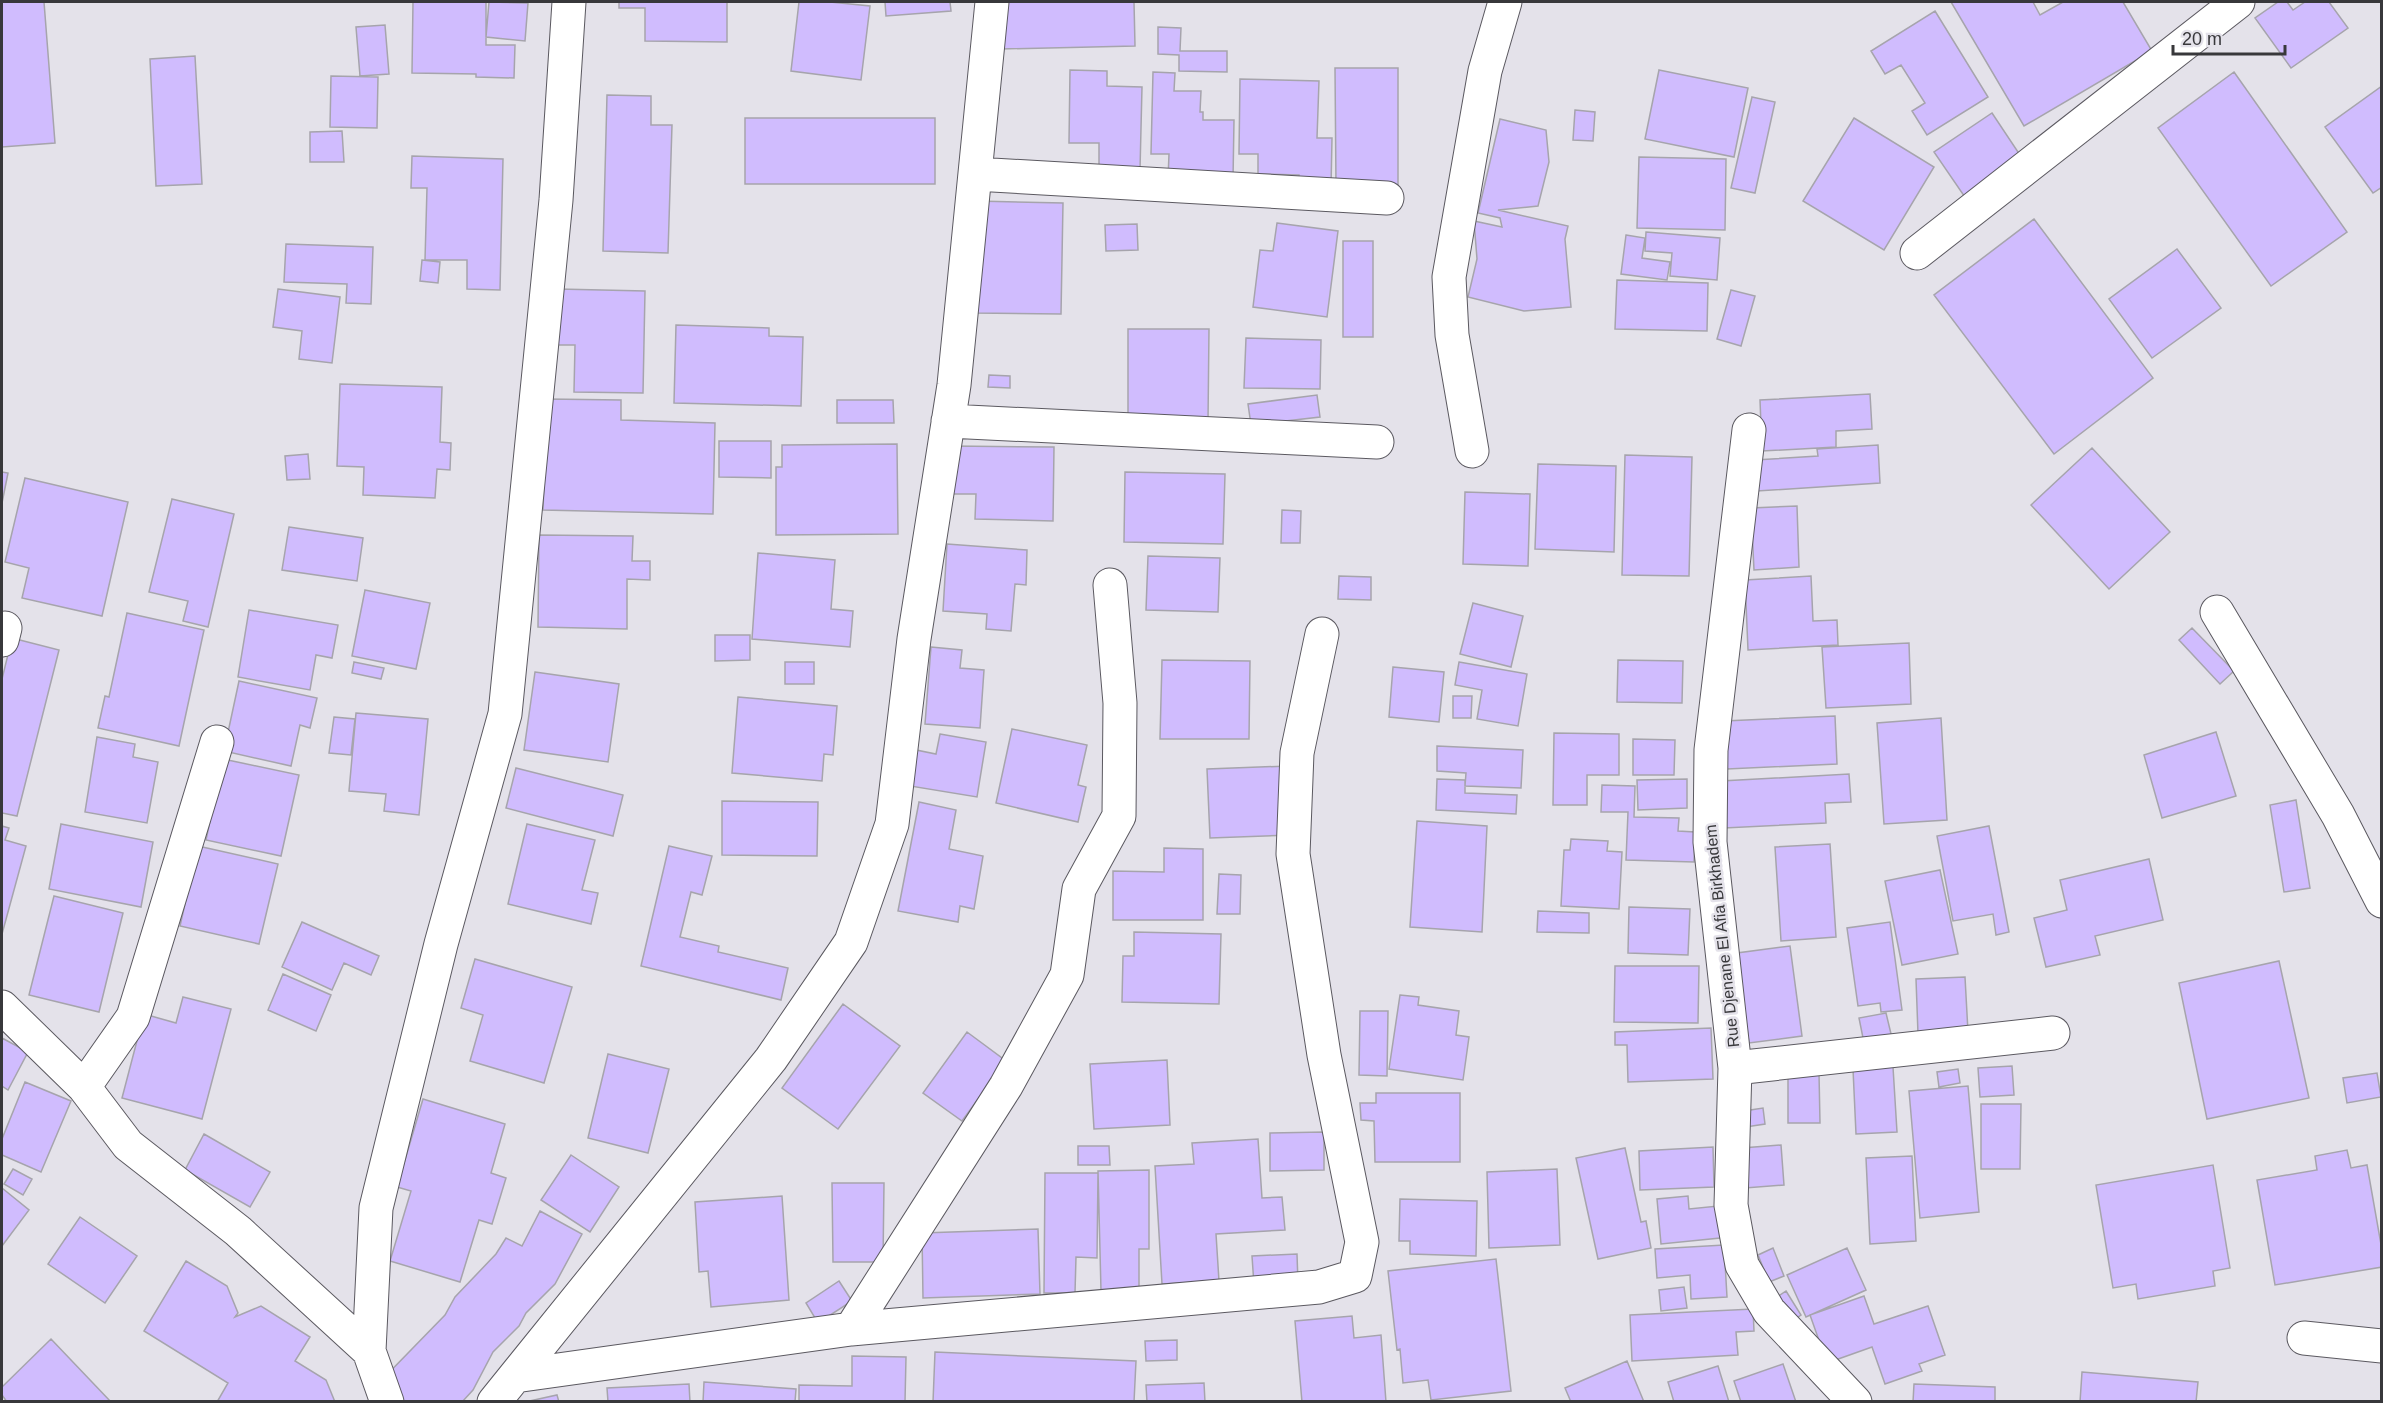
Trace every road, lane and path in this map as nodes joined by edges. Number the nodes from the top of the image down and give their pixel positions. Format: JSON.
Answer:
{"nodes":[{"id":1,"x":569,"y":2,"type":"edge"},
{"id":2,"x":992,"y":2,"type":"edge"},
{"id":3,"x":1505,"y":2,"type":"edge"},
{"id":4,"x":2238,"y":2,"type":"edge"},
{"id":5,"x":975,"y":174,"type":"junction"},
{"id":6,"x":1386,"y":198,"type":"dead end"},
{"id":7,"x":1917,"y":253,"type":"dead end"},
{"id":8,"x":948,"y":422,"type":"junction"},
{"id":9,"x":1749,"y":430,"type":"dead end"},
{"id":10,"x":1377,"y":442,"type":"dead end"},
{"id":11,"x":1472,"y":451,"type":"dead end"},
{"id":12,"x":1110,"y":585,"type":"dead end"},
{"id":13,"x":2217,"y":612,"type":"dead end"},
{"id":14,"x":1322,"y":634,"type":"dead end"},
{"id":15,"x":217,"y":742,"type":"dead end"},
{"id":16,"x":2382,"y":901,"type":"edge"},
{"id":17,"x":2,"y":1007,"type":"edge"},
{"id":18,"x":2053,"y":1033,"type":"dead end"},
{"id":19,"x":1735,"y":1068,"type":"junction"},
{"id":20,"x":84,"y":1087,"type":"junction"},
{"id":21,"x":851,"y":1329,"type":"junction"},
{"id":22,"x":2304,"y":1338,"type":"dead end"},
{"id":23,"x":2382,"y":1346,"type":"edge"},
{"id":24,"x":369,"y":1352,"type":"junction"},
{"id":25,"x":514,"y":1376,"type":"junction"},
{"id":26,"x":387,"y":1401,"type":"edge"},
{"id":27,"x":494,"y":1401,"type":"edge"},
{"id":28,"x":1855,"y":1401,"type":"edge"}],
"edges":[{"from":1,"to":24,"type":"street"},
{"from":2,"to":5,"type":"street"},
{"from":3,"to":11,"type":"street"},
{"from":4,"to":7,"type":"street"},
{"from":5,"to":6,"type":"street"},
{"from":5,"to":8,"type":"street"},
{"from":8,"to":10,"type":"street"},
{"from":8,"to":25,"type":"street"},
{"from":9,"to":19,"type":"street","name":"Rue Djenane El Afia Birkhadem"},
{"from":12,"to":21,"type":"street"},
{"from":13,"to":16,"type":"street"},
{"from":14,"to":21,"type":"street"},
{"from":15,"to":20,"type":"street"},
{"from":17,"to":20,"type":"street"},
{"from":18,"to":19,"type":"street"},
{"from":19,"to":28,"type":"street","name":"Rue Djenane El Afia Birkhadem"},
{"from":20,"to":24,"type":"street"},
{"from":21,"to":25,"type":"street"},
{"from":22,"to":23,"type":"street"},
{"from":24,"to":26,"type":"street"},
{"from":25,"to":27,"type":"street"}]}
